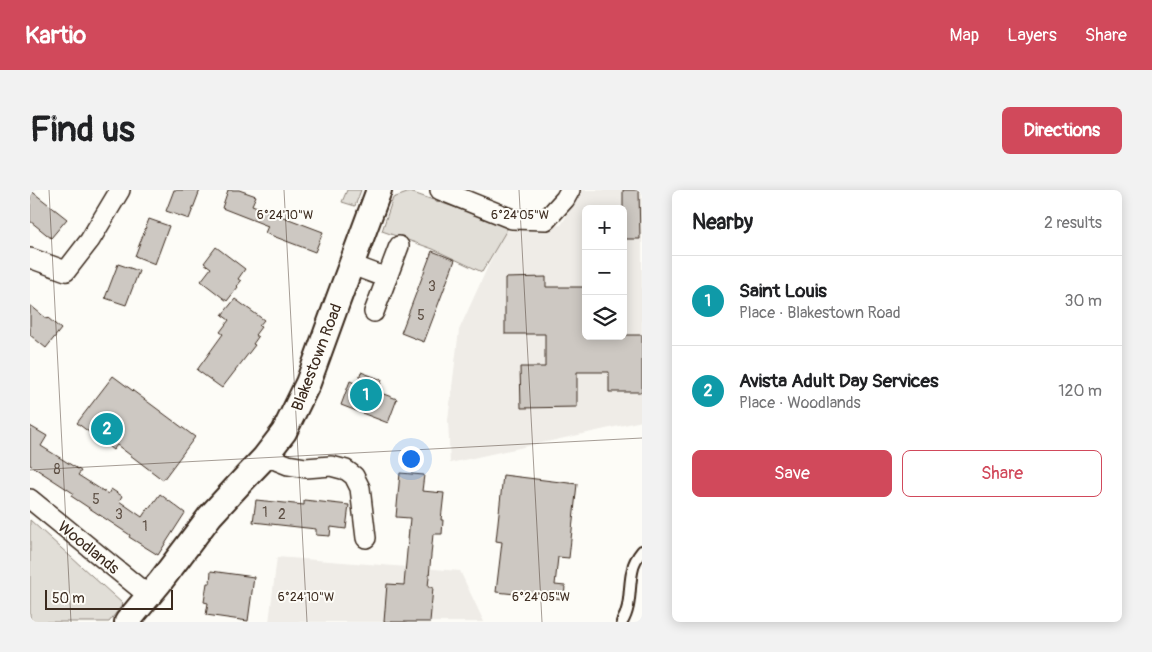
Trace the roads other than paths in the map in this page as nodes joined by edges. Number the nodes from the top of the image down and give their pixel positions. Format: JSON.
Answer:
{"nodes":[{"id":1,"x":120,"y":190,"type":"edge"},
{"id":2,"x":380,"y":190,"type":"edge"},
{"id":3,"x":440,"y":190,"type":"edge"},
{"id":4,"x":570,"y":190,"type":"edge"},
{"id":5,"x":400,"y":246,"type":"dead end"},
{"id":6,"x":30,"y":258,"type":"edge"},
{"id":7,"x":352,"y":265,"type":"junction"},
{"id":8,"x":387,"y":278,"type":"junction"},
{"id":9,"x":374,"y":312,"type":"dead end"},
{"id":10,"x":268,"y":454,"type":"junction"},
{"id":11,"x":30,"y":498,"type":"edge"},
{"id":12,"x":366,"y":538,"type":"dead end"},
{"id":13,"x":642,"y":550,"type":"edge"},
{"id":14,"x":149,"y":596,"type":"junction"},
{"id":15,"x":127,"y":622,"type":"edge"},
{"id":16,"x":622,"y":622,"type":"edge"}],
"edges":[{"from":1,"to":6,"type":"street"},
{"from":2,"to":7,"type":"street","name":"Blakestown Road"},
{"from":3,"to":4,"type":"street"},
{"from":5,"to":8,"type":"street"},
{"from":7,"to":8,"type":"street"},
{"from":7,"to":10,"type":"street","name":"Blakestown Road"},
{"from":8,"to":9,"type":"street"},
{"from":10,"to":12,"type":"street"},
{"from":10,"to":14,"type":"street","name":"Blakestown Road"},
{"from":11,"to":14,"type":"street","name":"Woodlands"},
{"from":13,"to":16,"type":"lane"},
{"from":14,"to":15,"type":"street","name":"Blakestown Road"}]}
